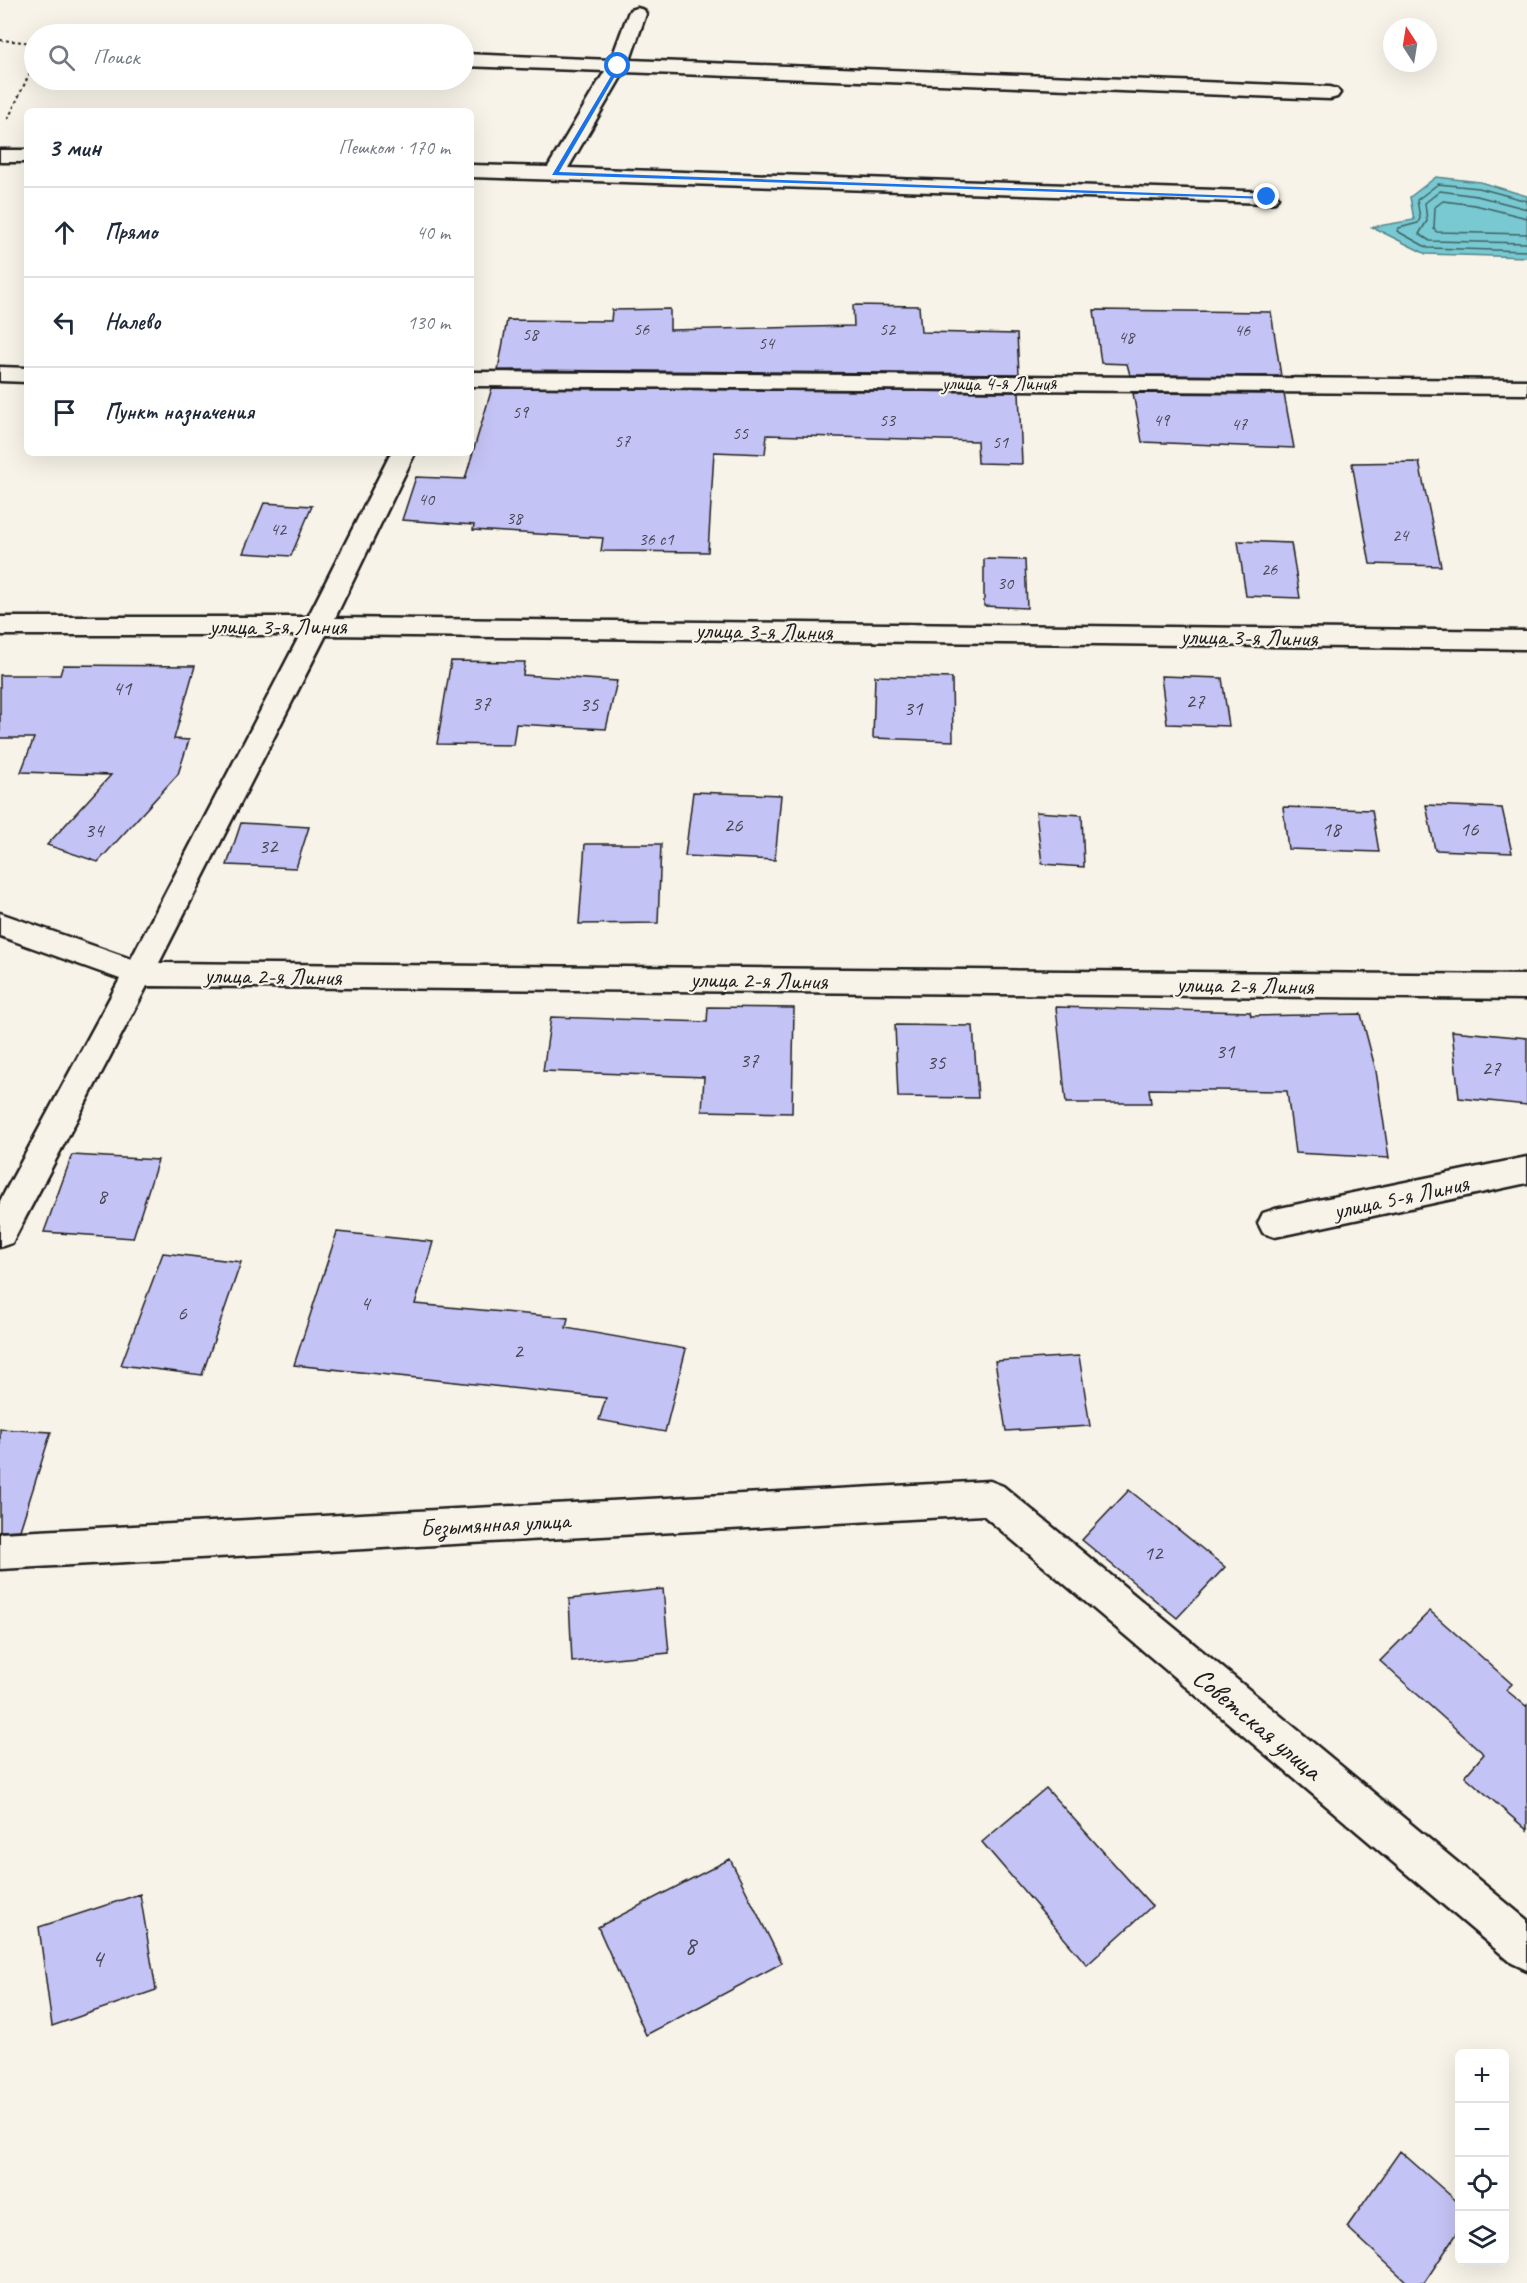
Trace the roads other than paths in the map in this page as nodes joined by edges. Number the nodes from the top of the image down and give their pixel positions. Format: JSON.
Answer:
{"nodes":[{"id":1,"x":637,"y":14,"type":"dead end"},
{"id":2,"x":474,"y":60,"type":"edge"},
{"id":3,"x":618,"y":66,"type":"junction"},
{"id":4,"x":1330,"y":93,"type":"dead end"},
{"id":5,"x":0,"y":156,"type":"edge"},
{"id":6,"x":24,"y":156,"type":"edge"},
{"id":7,"x":474,"y":171,"type":"edge"},
{"id":8,"x":554,"y":174,"type":"junction"},
{"id":9,"x":1267,"y":197,"type":"dead end"},
{"id":10,"x":0,"y":374,"type":"edge"},
{"id":11,"x":24,"y":375,"type":"edge"},
{"id":12,"x":474,"y":379,"type":"edge"},
{"id":13,"x":1527,"y":387,"type":"edge"},
{"id":14,"x":402,"y":456,"type":"edge"},
{"id":15,"x":0,"y":626,"type":"edge"},
{"id":16,"x":319,"y":626,"type":"junction"},
{"id":17,"x":1527,"y":640,"type":"edge"},
{"id":18,"x":0,"y":924,"type":"edge"},
{"id":19,"x":139,"y":974,"type":"junction"},
{"id":20,"x":1527,"y":987,"type":"edge"},
{"id":21,"x":1527,"y":1170,"type":"edge"},
{"id":22,"x":1275,"y":1223,"type":"dead end"},
{"id":23,"x":0,"y":1233,"type":"edge"},
{"id":24,"x":990,"y":1498,"type":"joint"},
{"id":25,"x":0,"y":1551,"type":"edge"},
{"id":26,"x":1527,"y":1948,"type":"edge"}],
"edges":[{"from":1,"to":3,"type":"street"},
{"from":2,"to":3,"type":"street"},
{"from":3,"to":4,"type":"street"},
{"from":3,"to":8,"type":"street"},
{"from":5,"to":6,"type":"street"},
{"from":7,"to":8,"type":"street"},
{"from":8,"to":9,"type":"street"},
{"from":10,"to":11,"type":"street"},
{"from":12,"to":13,"type":"street","name":"улица 4-я Линия"},
{"from":14,"to":16,"type":"street"},
{"from":15,"to":16,"type":"street","name":"улица 3-я Линия"},
{"from":16,"to":17,"type":"street","name":"улица 3-я Линия"},
{"from":16,"to":19,"type":"street"},
{"from":18,"to":19,"type":"street","name":"улица 2-я Линия"},
{"from":19,"to":20,"type":"street","name":"улица 2-я Линия"},
{"from":19,"to":23,"type":"street"},
{"from":21,"to":22,"type":"street","name":"улица 5-я Линия"},
{"from":24,"to":25,"type":"street","name":"Безымянная улица"},
{"from":24,"to":26,"type":"street","name":"Советская улица"}]}
